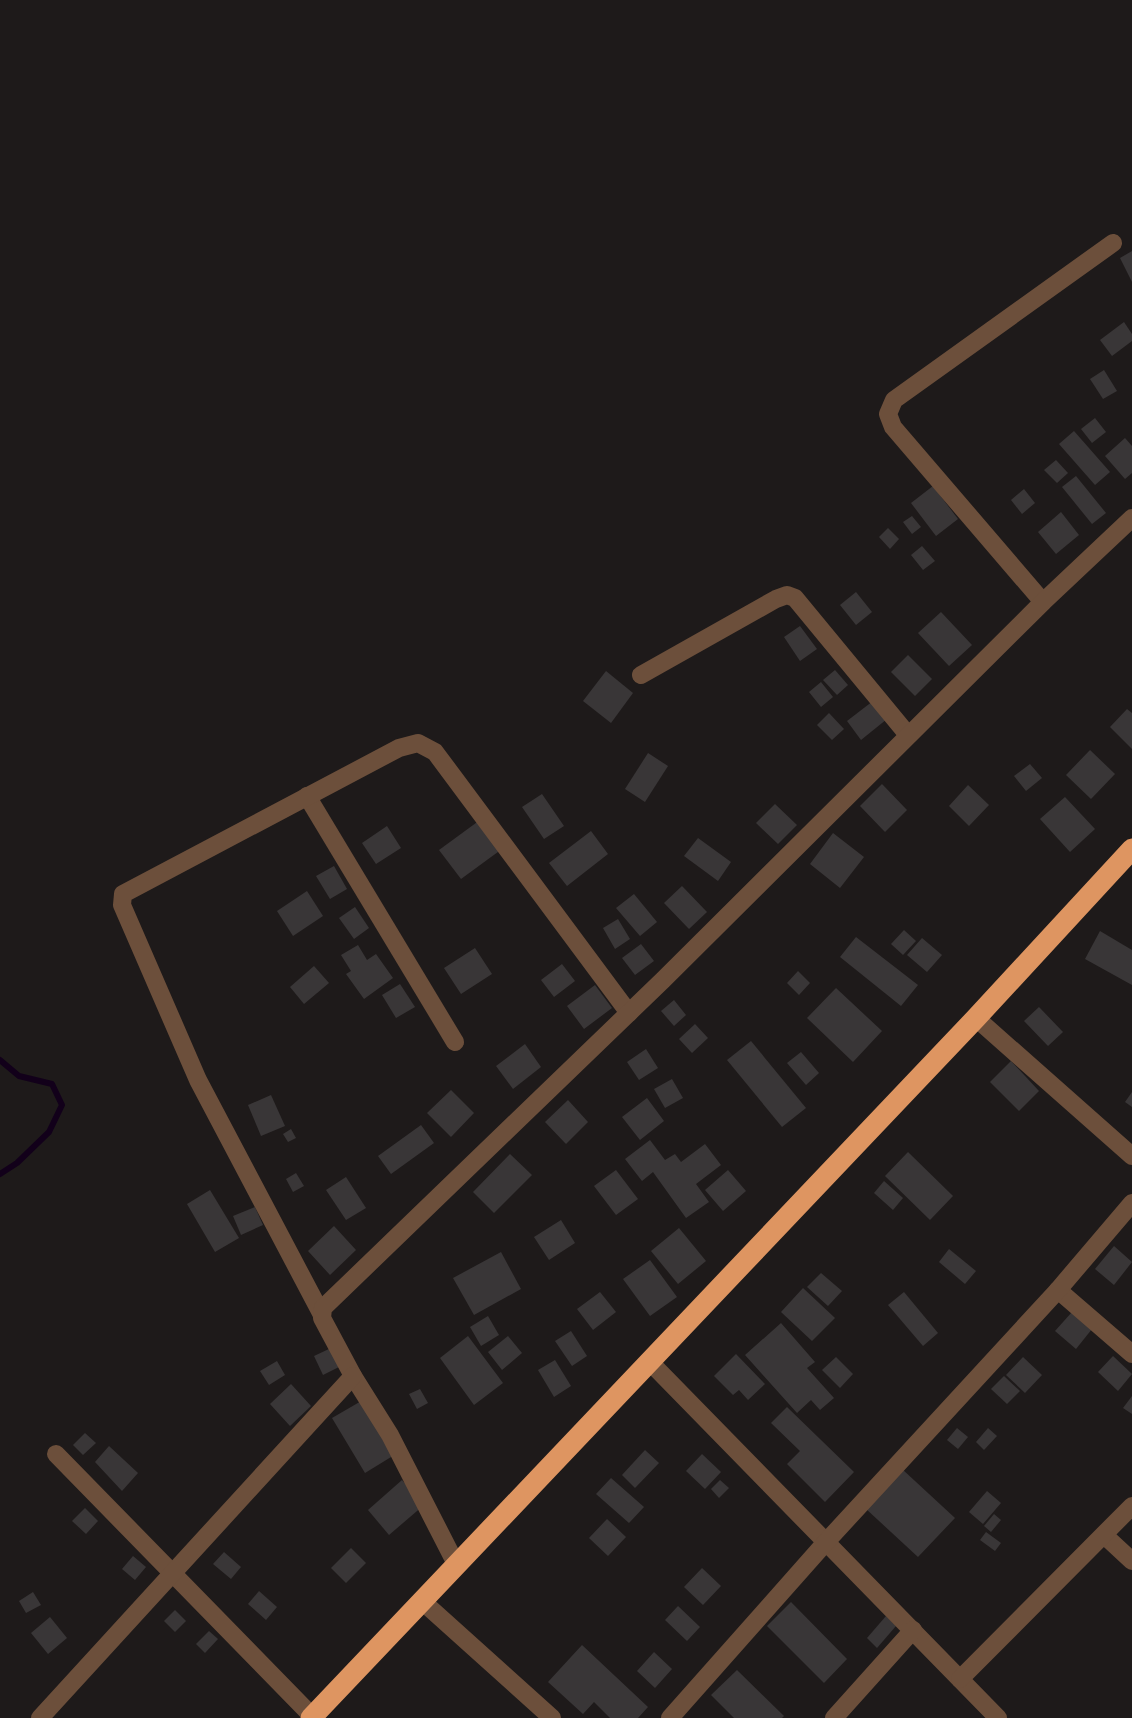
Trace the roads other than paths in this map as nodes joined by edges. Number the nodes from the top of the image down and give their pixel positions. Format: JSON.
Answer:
{"nodes":[{"id":1,"x":1113,"y":243,"type":"dead end"},
{"id":2,"x":1132,"y":518,"type":"edge"},
{"id":3,"x":1043,"y":602,"type":"junction"},
{"id":4,"x":641,"y":676,"type":"dead end"},
{"id":5,"x":908,"y":734,"type":"junction"},
{"id":6,"x":307,"y":796,"type":"junction"},
{"id":7,"x":1132,"y":849,"type":"edge"},
{"id":8,"x":629,"y":1013,"type":"junction"},
{"id":9,"x":976,"y":1018,"type":"junction"},
{"id":10,"x":455,"y":1042,"type":"dead end"},
{"id":11,"x":1132,"y":1156,"type":"edge"},
{"id":12,"x":1132,"y":1203,"type":"edge"},
{"id":13,"x":1058,"y":1290,"type":"junction"},
{"id":14,"x":321,"y":1313,"type":"junction"},
{"id":15,"x":1132,"y":1353,"type":"edge"},
{"id":16,"x":649,"y":1361,"type":"junction"},
{"id":17,"x":353,"y":1376,"type":"junction"},
{"id":18,"x":56,"y":1454,"type":"dead end"},
{"id":19,"x":1132,"y":1506,"type":"edge"},
{"id":20,"x":1104,"y":1535,"type":"junction"},
{"id":21,"x":826,"y":1542,"type":"junction"},
{"id":22,"x":1132,"y":1561,"type":"edge"},
{"id":23,"x":456,"y":1564,"type":"junction"},
{"id":24,"x":174,"y":1573,"type":"junction"},
{"id":25,"x":422,"y":1601,"type":"junction"},
{"id":26,"x":913,"y":1630,"type":"junction"},
{"id":27,"x":960,"y":1679,"type":"junction"},
{"id":28,"x":311,"y":1717,"type":"edge"},
{"id":29,"x":40,"y":1718,"type":"edge"},
{"id":30,"x":552,"y":1718,"type":"edge"},
{"id":31,"x":670,"y":1718,"type":"edge"},
{"id":32,"x":834,"y":1718,"type":"edge"},
{"id":33,"x":998,"y":1718,"type":"edge"}],
"edges":[{"from":1,"to":3,"type":"street"},
{"from":2,"to":3,"type":"street"},
{"from":3,"to":5,"type":"street"},
{"from":4,"to":5,"type":"street"},
{"from":5,"to":8,"type":"street"},
{"from":6,"to":8,"type":"street"},
{"from":6,"to":10,"type":"street"},
{"from":6,"to":14,"type":"street"},
{"from":7,"to":9,"type":"highway"},
{"from":8,"to":14,"type":"street"},
{"from":9,"to":11,"type":"street"},
{"from":9,"to":16,"type":"highway"},
{"from":12,"to":13,"type":"street"},
{"from":13,"to":15,"type":"street"},
{"from":13,"to":21,"type":"street"},
{"from":14,"to":17,"type":"street"},
{"from":16,"to":21,"type":"street"},
{"from":16,"to":23,"type":"highway"},
{"from":17,"to":23,"type":"street"},
{"from":17,"to":24,"type":"street"},
{"from":18,"to":24,"type":"street"},
{"from":19,"to":20,"type":"street"},
{"from":20,"to":22,"type":"street"},
{"from":20,"to":27,"type":"street"},
{"from":21,"to":26,"type":"street"},
{"from":21,"to":31,"type":"street"},
{"from":23,"to":25,"type":"highway"},
{"from":24,"to":28,"type":"street"},
{"from":24,"to":29,"type":"street"},
{"from":25,"to":28,"type":"highway"},
{"from":25,"to":30,"type":"street"},
{"from":26,"to":27,"type":"street"},
{"from":26,"to":32,"type":"street"},
{"from":27,"to":33,"type":"street"}]}
